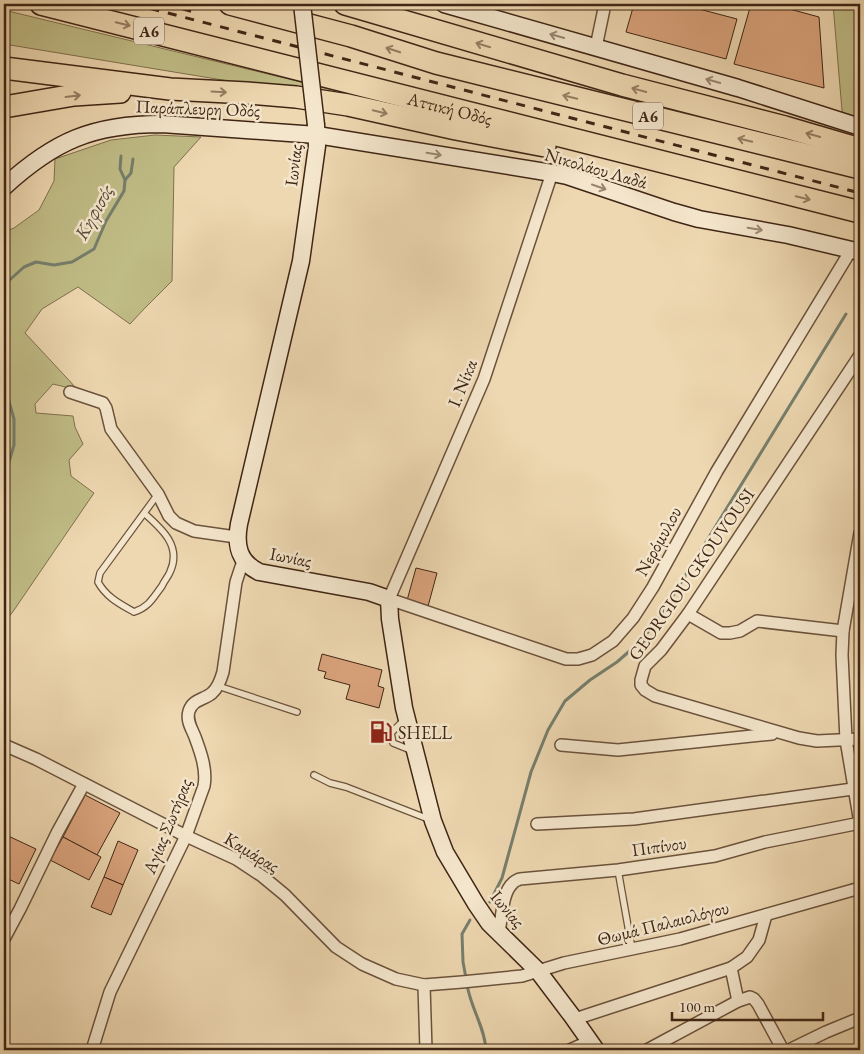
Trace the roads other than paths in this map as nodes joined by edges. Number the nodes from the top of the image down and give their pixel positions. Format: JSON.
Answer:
{"nodes":[{"id":1,"x":41,"y":4,"type":"edge"},
{"id":2,"x":230,"y":4,"type":"edge"},
{"id":3,"x":279,"y":4,"type":"edge"},
{"id":4,"x":302,"y":4,"type":"edge"},
{"id":5,"x":345,"y":4,"type":"edge"},
{"id":6,"x":444,"y":4,"type":"edge"},
{"id":7,"x":605,"y":4,"type":"edge"},
{"id":8,"x":350,"y":36,"type":"junction"},
{"id":9,"x":596,"y":47,"type":"junction"},
{"id":10,"x":4,"y":68,"type":"edge"},
{"id":11,"x":170,"y":89,"type":"junction"},
{"id":12,"x":4,"y":107,"type":"edge"},
{"id":13,"x":859,"y":125,"type":"edge"},
{"id":14,"x":317,"y":130,"type":"junction"},
{"id":15,"x":860,"y":149,"type":"edge"},
{"id":16,"x":654,"y":160,"type":"junction"},
{"id":17,"x":860,"y":168,"type":"edge"},
{"id":18,"x":552,"y":173,"type":"junction"},
{"id":19,"x":4,"y":187,"type":"edge"},
{"id":20,"x":860,"y":212,"type":"edge"},
{"id":21,"x":856,"y":251,"type":"edge"},
{"id":22,"x":860,"y":355,"type":"edge"},
{"id":23,"x":70,"y":392,"type":"dead end"},
{"id":24,"x":158,"y":494,"type":"junction"},
{"id":25,"x":144,"y":513,"type":"junction"},
{"id":26,"x":860,"y":533,"type":"edge"},
{"id":27,"x":236,"y":537,"type":"junction"},
{"id":28,"x":244,"y":561,"type":"junction"},
{"id":29,"x":855,"y":592,"type":"edge"},
{"id":30,"x":390,"y":599,"type":"junction"},
{"id":31,"x":688,"y":614,"type":"junction"},
{"id":32,"x":843,"y":631,"type":"junction"},
{"id":33,"x":218,"y":686,"type":"junction"},
{"id":34,"x":297,"y":712,"type":"dead end"},
{"id":35,"x":781,"y":734,"type":"junction"},
{"id":36,"x":860,"y":739,"type":"edge"},
{"id":37,"x":846,"y":740,"type":"junction"},
{"id":38,"x":4,"y":745,"type":"edge"},
{"id":39,"x":561,"y":746,"type":"dead end"},
{"id":40,"x":314,"y":776,"type":"dead end"},
{"id":41,"x":84,"y":784,"type":"junction"},
{"id":42,"x":858,"y":789,"type":"edge"},
{"id":43,"x":433,"y":821,"type":"junction"},
{"id":44,"x":860,"y":823,"type":"edge"},
{"id":45,"x":537,"y":824,"type":"dead end"},
{"id":46,"x":186,"y":836,"type":"junction"},
{"id":47,"x":618,"y":870,"type":"junction"},
{"id":48,"x":860,"y":888,"type":"edge"},
{"id":49,"x":766,"y":915,"type":"junction"},
{"id":50,"x":494,"y":927,"type":"junction"},
{"id":51,"x":4,"y":939,"type":"edge"},
{"id":52,"x":632,"y":950,"type":"junction"},
{"id":53,"x":731,"y":968,"type":"junction"},
{"id":54,"x":538,"y":971,"type":"junction"},
{"id":55,"x":467,"y":982,"type":"joint"},
{"id":56,"x":424,"y":985,"type":"junction"},
{"id":57,"x":738,"y":1001,"type":"junction"},
{"id":58,"x":860,"y":1018,"type":"edge"},
{"id":59,"x":574,"y":1019,"type":"junction"},
{"id":60,"x":593,"y":1045,"type":"edge"},
{"id":61,"x":92,"y":1050,"type":"edge"},
{"id":62,"x":426,"y":1050,"type":"edge"},
{"id":63,"x":570,"y":1050,"type":"edge"},
{"id":64,"x":648,"y":1050,"type":"edge"},
{"id":65,"x":783,"y":1050,"type":"edge"},
{"id":66,"x":789,"y":1050,"type":"edge"}],
"edges":[{"from":1,"to":16,"type":"highway","name":"Αττική Οδός","number":"Α6","one_way":true},
{"from":2,"to":8,"type":"highway","number":"Α6"},
{"from":3,"to":8,"type":"highway"},
{"from":4,"to":14,"type":"street","name":"Ιωνίας","bridge":true},
{"from":15,"to":5,"type":"highway","one_way":true},
{"from":9,"to":6,"type":"street","one_way":true},
{"from":7,"to":9,"type":"street"},
{"from":17,"to":8,"type":"highway","number":"Α6","one_way":true},
{"from":13,"to":9,"type":"street","one_way":true},
{"from":10,"to":11,"type":"highway"},
{"from":12,"to":11,"type":"highway","one_way":true},
{"from":11,"to":16,"type":"highway","one_way":true},
{"from":14,"to":18,"type":"street","name":"Νικολάου Λαδά","one_way":true},
{"from":14,"to":19,"type":"street","name":"Παράπλευρη Οδός"},
{"from":14,"to":27,"type":"street","name":"Ιωνίας"},
{"from":16,"to":20,"type":"highway","name":"Αττική Οδός","number":"Α6","one_way":true},
{"from":18,"to":21,"type":"street","name":"Νικολάου Λαδά","one_way":true},
{"from":18,"to":30,"type":"street","name":"Ι. Νίκα"},
{"from":21,"to":30,"type":"street","name":"Νερόμυλου"},
{"from":22,"to":31,"type":"street","name":"GEORGIOU GKOUVOUSI"},
{"from":23,"to":24,"type":"street"},
{"from":24,"to":25,"type":"lane"},
{"from":24,"to":27,"type":"street"},
{"from":25,"to":25,"type":"lane"},
{"from":26,"to":29,"type":"street"},
{"from":27,"to":28,"type":"street","name":"Ιωνίας"},
{"from":28,"to":30,"type":"street","name":"Ιωνίας"},
{"from":28,"to":33,"type":"street"},
{"from":29,"to":32,"type":"street"},
{"from":30,"to":43,"type":"street","name":"Ιωνίας"},
{"from":31,"to":32,"type":"street"},
{"from":31,"to":35,"type":"street","name":"GEORGIOU GKOUVOUSI"},
{"from":32,"to":37,"type":"street"},
{"from":33,"to":34,"type":"lane"},
{"from":33,"to":46,"type":"street","name":"Αγίας Σωτήρας"},
{"from":35,"to":37,"type":"street","name":"GEORGIOU GKOUVOUSI"},
{"from":35,"to":39,"type":"street"},
{"from":36,"to":37,"type":"street","name":"GEORGIOU GKOUVOUSI"},
{"from":37,"to":42,"type":"street"},
{"from":38,"to":41,"type":"street","name":"Καμάρας"},
{"from":40,"to":43,"type":"lane"},
{"from":41,"to":46,"type":"street","name":"Καμάρας"},
{"from":41,"to":51,"type":"street"},
{"from":42,"to":44,"type":"street"},
{"from":42,"to":45,"type":"street"},
{"from":43,"to":50,"type":"street","name":"Ιωνίας"},
{"from":44,"to":47,"type":"street","name":"Πιπίνου"},
{"from":46,"to":56,"type":"street","name":"Καμάρας"},
{"from":46,"to":61,"type":"street","name":"Αγίας Σωτήρας"},
{"from":47,"to":50,"type":"street","name":"Πιπίνου"},
{"from":47,"to":52,"type":"lane"},
{"from":48,"to":49,"type":"street","name":"Θωμά Παλαιολόγου"},
{"from":49,"to":52,"type":"street","name":"Θωμά Παλαιολόγου"},
{"from":49,"to":53,"type":"street"},
{"from":50,"to":54,"type":"street","name":"Ιωνίας"},
{"from":52,"to":54,"type":"street","name":"Θωμά Παλαιολόγου"},
{"from":53,"to":57,"type":"street"},
{"from":53,"to":59,"type":"street"},
{"from":54,"to":55,"type":"street","name":"Θωμά Παλαιολόγου"},
{"from":54,"to":59,"type":"street","name":"Ιωνίας"},
{"from":55,"to":56,"type":"street","name":"Καμάρας"},
{"from":56,"to":62,"type":"street"},
{"from":57,"to":64,"type":"street"},
{"from":57,"to":65,"type":"street"},
{"from":58,"to":66,"type":"street"},
{"from":59,"to":60,"type":"street","name":"Ιωνίας"},
{"from":60,"to":63,"type":"street"}]}
